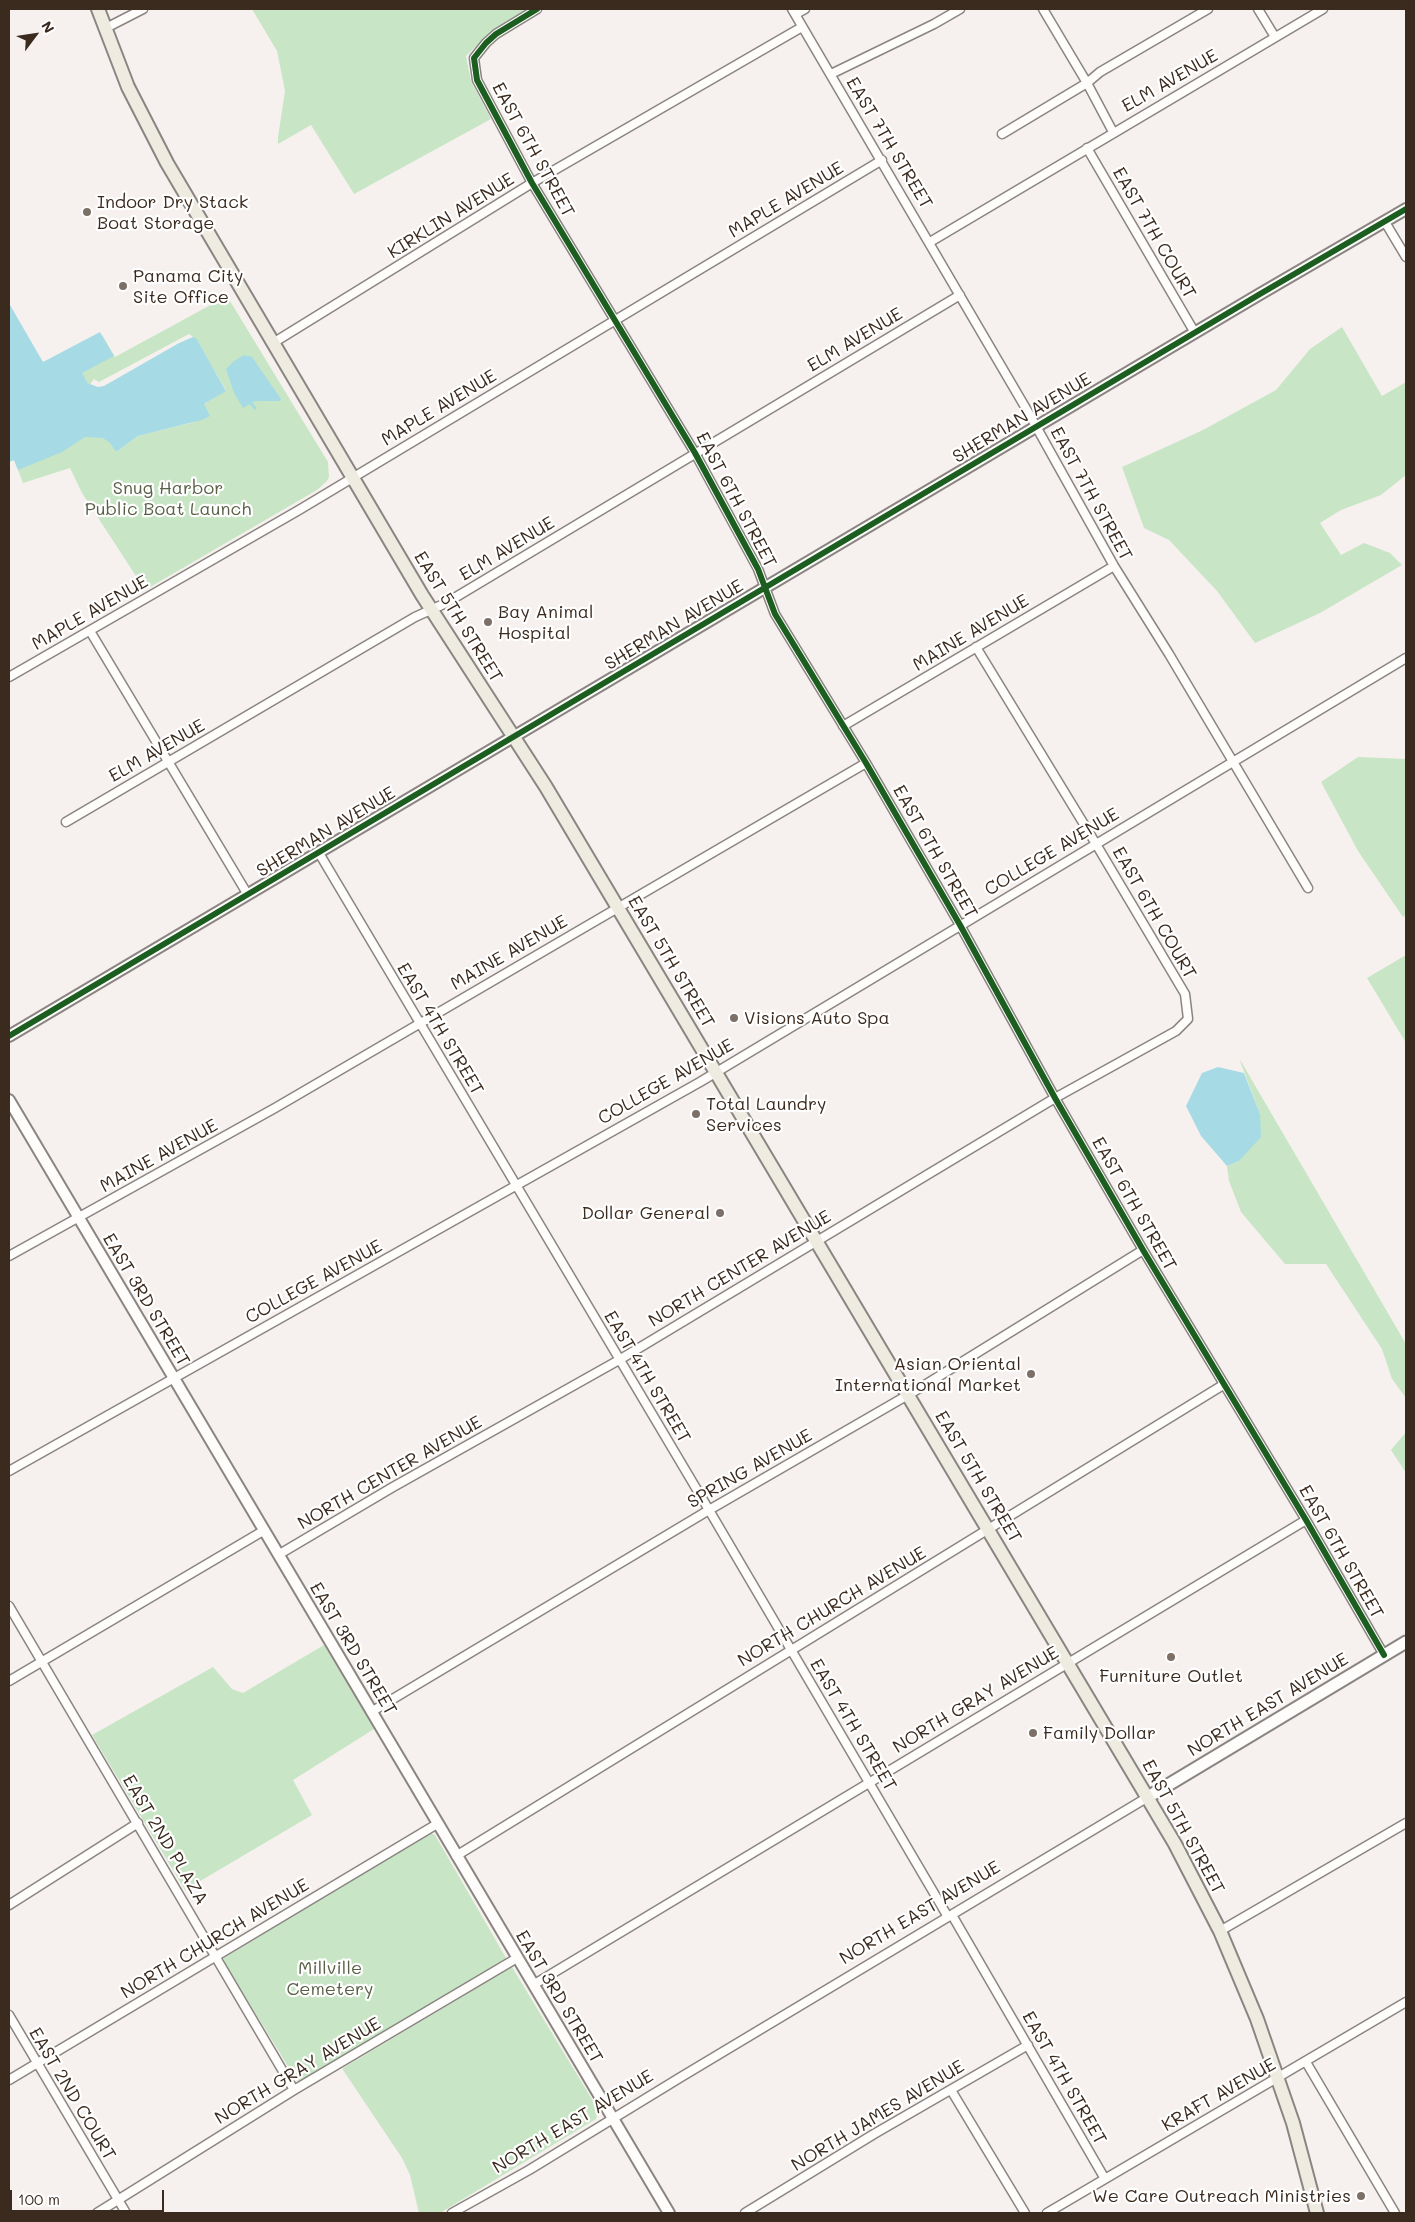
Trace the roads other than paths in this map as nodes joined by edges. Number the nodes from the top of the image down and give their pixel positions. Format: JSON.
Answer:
{"nodes":[{"id":1,"x":98,"y":9,"type":"edge"},
{"id":2,"x":143,"y":9,"type":"edge"},
{"id":3,"x":537,"y":9,"type":"edge"},
{"id":4,"x":805,"y":9,"type":"edge"},
{"id":5,"x":960,"y":9,"type":"edge"},
{"id":6,"x":1043,"y":9,"type":"edge"},
{"id":7,"x":1208,"y":9,"type":"edge"},
{"id":8,"x":1258,"y":9,"type":"edge"},
{"id":9,"x":1323,"y":9,"type":"edge"},
{"id":10,"x":794,"y":11,"type":"edge"},
{"id":11,"x":802,"y":26,"type":"junction"},
{"id":12,"x":104,"y":29,"type":"junction"},
{"id":13,"x":1275,"y":37,"type":"junction"},
{"id":14,"x":830,"y":74,"type":"junction"},
{"id":15,"x":1087,"y":83,"type":"junction"},
{"id":16,"x":1113,"y":132,"type":"junction"},
{"id":17,"x":1002,"y":134,"type":"dead end"},
{"id":18,"x":1087,"y":148,"type":"junction"},
{"id":19,"x":882,"y":160,"type":"junction"},
{"id":20,"x":532,"y":183,"type":"junction"},
{"id":21,"x":1406,"y":209,"type":"edge"},
{"id":22,"x":1385,"y":222,"type":"junction"},
{"id":23,"x":930,"y":242,"type":"junction"},
{"id":24,"x":1406,"y":257,"type":"edge"},
{"id":25,"x":960,"y":295,"type":"junction"},
{"id":26,"x":614,"y":320,"type":"junction"},
{"id":27,"x":1195,"y":333,"type":"junction"},
{"id":28,"x":273,"y":343,"type":"junction"},
{"id":29,"x":1037,"y":427,"type":"junction"},
{"id":30,"x":695,"y":453,"type":"junction"},
{"id":31,"x":353,"y":477,"type":"junction"},
{"id":32,"x":1114,"y":566,"type":"junction"},
{"id":33,"x":765,"y":588,"type":"junction"},
{"id":34,"x":432,"y":609,"type":"junction"},
{"id":35,"x":90,"y":631,"type":"junction"},
{"id":36,"x":976,"y":647,"type":"junction"},
{"id":37,"x":1406,"y":658,"type":"edge"},
{"id":38,"x":9,"y":677,"type":"edge"},
{"id":39,"x":844,"y":726,"type":"junction"},
{"id":40,"x":515,"y":736,"type":"junction"},
{"id":41,"x":168,"y":762,"type":"junction"},
{"id":42,"x":1232,"y":762,"type":"junction"},
{"id":43,"x":866,"y":763,"type":"junction"},
{"id":44,"x":66,"y":822,"type":"dead end"},
{"id":45,"x":1096,"y":844,"type":"junction"},
{"id":46,"x":319,"y":853,"type":"junction"},
{"id":47,"x":1308,"y":888,"type":"dead end"},
{"id":48,"x":248,"y":895,"type":"junction"},
{"id":49,"x":618,"y":907,"type":"junction"},
{"id":50,"x":960,"y":925,"type":"junction"},
{"id":51,"x":1188,"y":1019,"type":"joint"},
{"id":52,"x":418,"y":1023,"type":"junction"},
{"id":53,"x":9,"y":1036,"type":"edge"},
{"id":54,"x":716,"y":1072,"type":"junction"},
{"id":55,"x":1055,"y":1098,"type":"junction"},
{"id":56,"x":9,"y":1100,"type":"edge"},
{"id":57,"x":517,"y":1185,"type":"junction"},
{"id":58,"x":79,"y":1218,"type":"junction"},
{"id":59,"x":816,"y":1240,"type":"junction"},
{"id":60,"x":1143,"y":1250,"type":"junction"},
{"id":61,"x":9,"y":1256,"type":"edge"},
{"id":62,"x":619,"y":1360,"type":"junction"},
{"id":63,"x":173,"y":1378,"type":"junction"},
{"id":64,"x":1223,"y":1384,"type":"junction"},
{"id":65,"x":908,"y":1394,"type":"junction"},
{"id":66,"x":9,"y":1471,"type":"edge"},
{"id":67,"x":710,"y":1510,"type":"junction"},
{"id":68,"x":1306,"y":1520,"type":"junction"},
{"id":69,"x":988,"y":1529,"type":"junction"},
{"id":70,"x":264,"y":1531,"type":"junction"},
{"id":71,"x":278,"y":1555,"type":"junction"},
{"id":72,"x":9,"y":1606,"type":"edge"},
{"id":73,"x":1406,"y":1642,"type":"edge"},
{"id":74,"x":791,"y":1649,"type":"junction"},
{"id":75,"x":1384,"y":1655,"type":"junction"},
{"id":76,"x":40,"y":1662,"type":"junction"},
{"id":77,"x":1068,"y":1663,"type":"junction"},
{"id":78,"x":9,"y":1681,"type":"edge"},
{"id":79,"x":371,"y":1712,"type":"junction"},
{"id":80,"x":869,"y":1781,"type":"junction"},
{"id":81,"x":1148,"y":1797,"type":"junction"},
{"id":82,"x":138,"y":1823,"type":"junction"},
{"id":83,"x":1406,"y":1823,"type":"edge"},
{"id":84,"x":437,"y":1824,"type":"junction"},
{"id":85,"x":456,"y":1856,"type":"junction"},
{"id":86,"x":9,"y":1905,"type":"edge"},
{"id":87,"x":950,"y":1916,"type":"junction"},
{"id":88,"x":1220,"y":1931,"type":"junction"},
{"id":89,"x":216,"y":1956,"type":"junction"},
{"id":90,"x":517,"y":1958,"type":"junction"},
{"id":91,"x":533,"y":1985,"type":"junction"},
{"id":92,"x":1406,"y":2002,"type":"edge"},
{"id":93,"x":9,"y":2015,"type":"edge"},
{"id":94,"x":1028,"y":2045,"type":"junction"},
{"id":95,"x":1306,"y":2062,"type":"junction"},
{"id":96,"x":37,"y":2063,"type":"junction"},
{"id":97,"x":1278,"y":2078,"type":"junction"},
{"id":98,"x":9,"y":2080,"type":"edge"},
{"id":99,"x":294,"y":2090,"type":"junction"},
{"id":100,"x":951,"y":2090,"type":"junction"},
{"id":101,"x":612,"y":2119,"type":"junction"},
{"id":102,"x":1105,"y":2179,"type":"junction"},
{"id":103,"x":118,"y":2200,"type":"junction"},
{"id":104,"x":97,"y":2213,"type":"edge"},
{"id":105,"x":126,"y":2213,"type":"edge"},
{"id":106,"x":452,"y":2213,"type":"edge"},
{"id":107,"x":670,"y":2213,"type":"edge"},
{"id":108,"x":745,"y":2213,"type":"edge"},
{"id":109,"x":1025,"y":2213,"type":"edge"},
{"id":110,"x":1047,"y":2213,"type":"edge"},
{"id":111,"x":1317,"y":2213,"type":"edge"},
{"id":112,"x":1395,"y":2213,"type":"edge"}],
"edges":[{"from":1,"to":12,"type":"main road","name":"EAST 5TH STREET"},
{"from":2,"to":12,"type":"street"},
{"from":3,"to":20,"type":"street","name":"EAST 6TH STREET"},
{"from":4,"to":10,"type":"street"},
{"from":5,"to":14,"type":"street"},
{"from":6,"to":15,"type":"street"},
{"from":7,"to":15,"type":"street"},
{"from":8,"to":13,"type":"street"},
{"from":9,"to":13,"type":"street","name":"ELM AVENUE"},
{"from":10,"to":11,"type":"street","name":"EAST 7TH STREET"},
{"from":11,"to":14,"type":"street","name":"EAST 7TH STREET"},
{"from":11,"to":20,"type":"street","name":"KIRKLIN AVENUE"},
{"from":12,"to":28,"type":"main road","name":"EAST 5TH STREET"},
{"from":13,"to":16,"type":"street","name":"ELM AVENUE"},
{"from":14,"to":19,"type":"street","name":"EAST 7TH STREET"},
{"from":15,"to":16,"type":"street"},
{"from":15,"to":17,"type":"street"},
{"from":16,"to":18,"type":"street","name":"ELM AVENUE"},
{"from":18,"to":23,"type":"street","name":"ELM AVENUE"},
{"from":18,"to":27,"type":"street","name":"EAST 7TH COURT"},
{"from":19,"to":23,"type":"street","name":"EAST 7TH STREET"},
{"from":19,"to":26,"type":"street","name":"MAPLE AVENUE"},
{"from":20,"to":26,"type":"street","name":"EAST 6TH STREET"},
{"from":20,"to":28,"type":"street","name":"KIRKLIN AVENUE"},
{"from":21,"to":22,"type":"street","name":"SHERMAN AVENUE"},
{"from":22,"to":24,"type":"street"},
{"from":22,"to":27,"type":"street","name":"SHERMAN AVENUE"},
{"from":23,"to":25,"type":"street","name":"EAST 7TH STREET"},
{"from":25,"to":29,"type":"street","name":"EAST 7TH STREET"},
{"from":25,"to":30,"type":"street","name":"ELM AVENUE"},
{"from":26,"to":30,"type":"street","name":"EAST 6TH STREET"},
{"from":26,"to":31,"type":"street","name":"MAPLE AVENUE"},
{"from":27,"to":29,"type":"street","name":"SHERMAN AVENUE"},
{"from":28,"to":31,"type":"main road","name":"EAST 5TH STREET"},
{"from":29,"to":32,"type":"street","name":"EAST 7TH STREET"},
{"from":29,"to":33,"type":"street","name":"SHERMAN AVENUE"},
{"from":30,"to":33,"type":"street","name":"EAST 6TH STREET"},
{"from":30,"to":34,"type":"street","name":"ELM AVENUE"},
{"from":31,"to":34,"type":"main road","name":"EAST 5TH STREET"},
{"from":31,"to":35,"type":"street","name":"MAPLE AVENUE"},
{"from":32,"to":36,"type":"street","name":"MAINE AVENUE"},
{"from":32,"to":42,"type":"street","name":"EAST 7TH STREET"},
{"from":33,"to":39,"type":"street","name":"EAST 6TH STREET"},
{"from":33,"to":40,"type":"street","name":"SHERMAN AVENUE"},
{"from":34,"to":40,"type":"main road","name":"EAST 5TH STREET"},
{"from":34,"to":41,"type":"street","name":"ELM AVENUE"},
{"from":35,"to":38,"type":"street","name":"MAPLE AVENUE"},
{"from":35,"to":41,"type":"street"},
{"from":36,"to":39,"type":"street","name":"MAINE AVENUE"},
{"from":36,"to":45,"type":"street","name":"EAST 6TH COURT"},
{"from":37,"to":42,"type":"street","name":"COLLEGE AVENUE"},
{"from":39,"to":43,"type":"street","name":"EAST 6TH STREET"},
{"from":40,"to":46,"type":"street","name":"SHERMAN AVENUE"},
{"from":40,"to":49,"type":"main road","name":"EAST 5TH STREET"},
{"from":41,"to":44,"type":"street","name":"ELM AVENUE"},
{"from":41,"to":48,"type":"street"},
{"from":42,"to":45,"type":"street","name":"COLLEGE AVENUE"},
{"from":42,"to":47,"type":"street","name":"EAST 7TH STREET"},
{"from":43,"to":49,"type":"street","name":"MAINE AVENUE"},
{"from":43,"to":50,"type":"street","name":"EAST 6TH STREET"},
{"from":45,"to":50,"type":"street","name":"COLLEGE AVENUE"},
{"from":45,"to":51,"type":"street","name":"EAST 6TH COURT"},
{"from":46,"to":48,"type":"street","name":"SHERMAN AVENUE"},
{"from":46,"to":52,"type":"street","name":"EAST 4TH STREET"},
{"from":48,"to":53,"type":"street","name":"SHERMAN AVENUE"},
{"from":49,"to":52,"type":"street","name":"MAINE AVENUE"},
{"from":49,"to":54,"type":"main road","name":"EAST 5TH STREET"},
{"from":50,"to":54,"type":"street","name":"COLLEGE AVENUE"},
{"from":50,"to":55,"type":"street","name":"EAST 6TH STREET"},
{"from":51,"to":55,"type":"street","name":"NORTH CENTER AVENUE"},
{"from":52,"to":57,"type":"street","name":"EAST 4TH STREET"},
{"from":52,"to":58,"type":"street","name":"MAINE AVENUE"},
{"from":54,"to":57,"type":"street","name":"COLLEGE AVENUE"},
{"from":54,"to":59,"type":"main road","name":"EAST 5TH STREET"},
{"from":55,"to":59,"type":"street","name":"NORTH CENTER AVENUE"},
{"from":55,"to":60,"type":"street","name":"EAST 6TH STREET"},
{"from":56,"to":58,"type":"street","name":"EAST 3RD STREET"},
{"from":57,"to":62,"type":"street","name":"EAST 4TH STREET"},
{"from":57,"to":63,"type":"street","name":"COLLEGE AVENUE"},
{"from":58,"to":61,"type":"street","name":"MAINE AVENUE"},
{"from":58,"to":63,"type":"street","name":"EAST 3RD STREET"},
{"from":59,"to":62,"type":"street","name":"NORTH CENTER AVENUE"},
{"from":59,"to":65,"type":"main road","name":"EAST 5TH STREET"},
{"from":60,"to":64,"type":"street","name":"EAST 6TH STREET"},
{"from":60,"to":65,"type":"street","name":"SPRING AVENUE"},
{"from":62,"to":67,"type":"street","name":"EAST 4TH STREET"},
{"from":62,"to":71,"type":"street","name":"NORTH CENTER AVENUE"},
{"from":63,"to":66,"type":"street","name":"COLLEGE AVENUE"},
{"from":63,"to":70,"type":"street","name":"EAST 3RD STREET"},
{"from":64,"to":68,"type":"street","name":"EAST 6TH STREET"},
{"from":64,"to":69,"type":"street","name":"NORTH CHURCH AVENUE"},
{"from":65,"to":67,"type":"street","name":"SPRING AVENUE"},
{"from":65,"to":69,"type":"main road","name":"EAST 5TH STREET"},
{"from":67,"to":74,"type":"street","name":"EAST 4TH STREET"},
{"from":67,"to":79,"type":"street","name":"SPRING AVENUE"},
{"from":68,"to":75,"type":"street","name":"EAST 6TH STREET"},
{"from":68,"to":77,"type":"street","name":"NORTH GRAY AVENUE"},
{"from":69,"to":74,"type":"street","name":"NORTH CHURCH AVENUE"},
{"from":69,"to":77,"type":"main road","name":"EAST 5TH STREET"},
{"from":70,"to":71,"type":"street","name":"EAST 3RD STREET"},
{"from":70,"to":76,"type":"street"},
{"from":71,"to":79,"type":"street","name":"EAST 3RD STREET"},
{"from":72,"to":76,"type":"street","name":"EAST 2ND PLAZA"},
{"from":73,"to":75,"type":"main road","name":"NORTH EAST AVENUE"},
{"from":74,"to":80,"type":"street","name":"EAST 4TH STREET"},
{"from":74,"to":85,"type":"street","name":"NORTH CHURCH AVENUE"},
{"from":75,"to":81,"type":"main road","name":"NORTH EAST AVENUE"},
{"from":76,"to":78,"type":"street"},
{"from":76,"to":82,"type":"street","name":"EAST 2ND PLAZA"},
{"from":77,"to":80,"type":"street","name":"NORTH GRAY AVENUE"},
{"from":77,"to":81,"type":"main road","name":"EAST 5TH STREET"},
{"from":79,"to":84,"type":"street","name":"EAST 3RD STREET"},
{"from":80,"to":87,"type":"street","name":"EAST 4TH STREET"},
{"from":80,"to":91,"type":"street","name":"NORTH GRAY AVENUE"},
{"from":81,"to":87,"type":"street","name":"NORTH EAST AVENUE"},
{"from":81,"to":88,"type":"main road","name":"EAST 5TH STREET"},
{"from":82,"to":86,"type":"street"},
{"from":82,"to":89,"type":"street","name":"EAST 2ND PLAZA"},
{"from":83,"to":88,"type":"street"},
{"from":84,"to":85,"type":"street","name":"EAST 3RD STREET"},
{"from":84,"to":89,"type":"street","name":"NORTH CHURCH AVENUE"},
{"from":85,"to":90,"type":"street","name":"EAST 3RD STREET"},
{"from":87,"to":94,"type":"street","name":"EAST 4TH STREET"},
{"from":87,"to":101,"type":"street","name":"NORTH EAST AVENUE"},
{"from":88,"to":97,"type":"main road","name":"EAST 5TH STREET"},
{"from":89,"to":96,"type":"street","name":"NORTH CHURCH AVENUE"},
{"from":89,"to":99,"type":"street","name":"EAST 2ND PLAZA"},
{"from":90,"to":91,"type":"street","name":"EAST 3RD STREET"},
{"from":90,"to":99,"type":"street","name":"NORTH GRAY AVENUE"},
{"from":91,"to":101,"type":"street","name":"EAST 3RD STREET"},
{"from":92,"to":95,"type":"street","name":"KRAFT AVENUE"},
{"from":93,"to":96,"type":"street","name":"EAST 2ND COURT"},
{"from":94,"to":100,"type":"street","name":"NORTH JAMES AVENUE"},
{"from":94,"to":102,"type":"street","name":"EAST 4TH STREET"},
{"from":95,"to":97,"type":"street","name":"KRAFT AVENUE"},
{"from":95,"to":112,"type":"street"},
{"from":96,"to":98,"type":"street","name":"NORTH CHURCH AVENUE"},
{"from":96,"to":103,"type":"street","name":"EAST 2ND COURT"},
{"from":97,"to":102,"type":"street","name":"KRAFT AVENUE"},
{"from":97,"to":111,"type":"main road","name":"EAST 5TH STREET"},
{"from":99,"to":103,"type":"street","name":"NORTH GRAY AVENUE"},
{"from":100,"to":108,"type":"street","name":"NORTH JAMES AVENUE"},
{"from":100,"to":109,"type":"street"},
{"from":101,"to":106,"type":"street","name":"NORTH EAST AVENUE"},
{"from":101,"to":107,"type":"street","name":"EAST 3RD STREET"},
{"from":102,"to":110,"type":"street","name":"KRAFT AVENUE"},
{"from":103,"to":104,"type":"street","name":"NORTH GRAY AVENUE"},
{"from":103,"to":105,"type":"street","name":"EAST 2ND COURT"}]}
